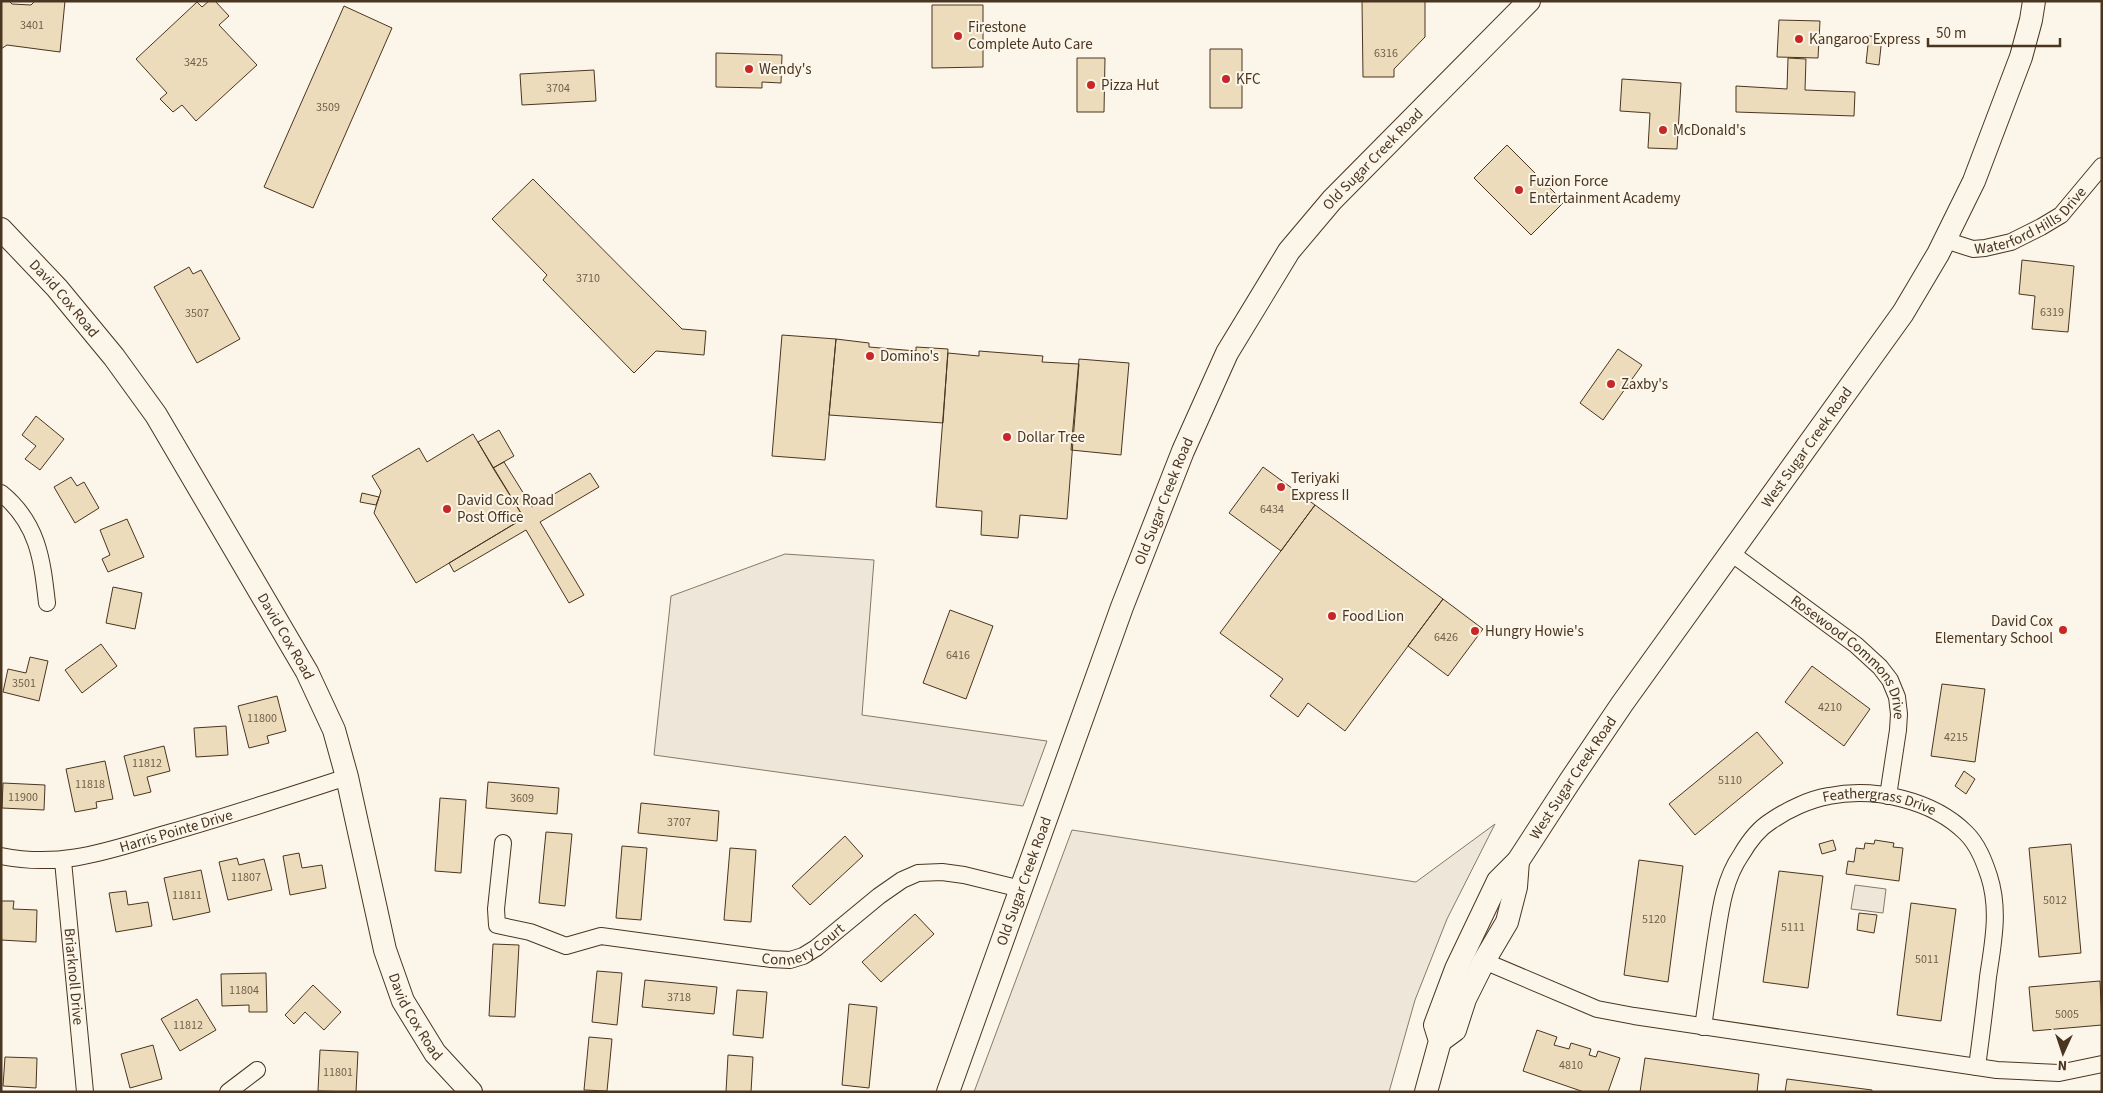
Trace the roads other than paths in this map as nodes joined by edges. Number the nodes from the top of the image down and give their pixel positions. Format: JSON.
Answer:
{"nodes":[{"id":1,"x":1529,"y":1,"type":"edge"},
{"id":2,"x":2034,"y":1,"type":"edge"},
{"id":3,"x":2102,"y":166,"type":"edge"},
{"id":4,"x":1,"y":228,"type":"edge"},
{"id":5,"x":1945,"y":240,"type":"junction"},
{"id":6,"x":1,"y":493,"type":"edge"},
{"id":7,"x":1731,"y":553,"type":"junction"},
{"id":8,"x":47,"y":603,"type":"dead end"},
{"id":9,"x":347,"y":777,"type":"junction"},
{"id":10,"x":1888,"y":796,"type":"junction"},
{"id":11,"x":503,"y":843,"type":"dead end"},
{"id":12,"x":1,"y":856,"type":"edge"},
{"id":13,"x":63,"y":860,"type":"junction"},
{"id":14,"x":1518,"y":861,"type":"junction"},
{"id":15,"x":1021,"y":889,"type":"junction"},
{"id":16,"x":1484,"y":961,"type":"junction"},
{"id":17,"x":1703,"y":1027,"type":"junction"},
{"id":18,"x":1440,"y":1042,"type":"junction"},
{"id":19,"x":2102,"y":1064,"type":"edge"},
{"id":20,"x":1977,"y":1067,"type":"junction"},
{"id":21,"x":257,"y":1070,"type":"dead end"},
{"id":22,"x":85,"y":1092,"type":"edge"},
{"id":23,"x":228,"y":1092,"type":"edge"},
{"id":24,"x":471,"y":1092,"type":"edge"},
{"id":25,"x":948,"y":1092,"type":"edge"},
{"id":26,"x":1426,"y":1092,"type":"edge"}],
"edges":[{"from":1,"to":15,"type":"main road","name":"Old Sugar Creek Road"},
{"from":2,"to":5,"type":"main road","name":"West Sugar Creek Road"},
{"from":3,"to":5,"type":"street","name":"Waterford Hills Drive"},
{"from":4,"to":9,"type":"main road","name":"David Cox Road"},
{"from":5,"to":7,"type":"main road","name":"West Sugar Creek Road"},
{"from":6,"to":8,"type":"street"},
{"from":7,"to":10,"type":"street","name":"Rosewood Commons Drive"},
{"from":7,"to":14,"type":"main road","name":"West Sugar Creek Road"},
{"from":9,"to":13,"type":"street","name":"Harris Pointe Drive"},
{"from":9,"to":24,"type":"main road","name":"David Cox Road"},
{"from":10,"to":17,"type":"street","name":"Feathergrass Drive"},
{"from":10,"to":20,"type":"street","name":"Feathergrass Drive"},
{"from":11,"to":15,"type":"street","name":"Connery Court"},
{"from":12,"to":13,"type":"street","name":"Harris Pointe Drive"},
{"from":13,"to":22,"type":"street","name":"Briarknoll Drive"},
{"from":14,"to":16,"type":"main road","name":"West Sugar Creek Road"},
{"from":14,"to":18,"type":"main road","name":"West Sugar Creek Road"},
{"from":15,"to":25,"type":"main road","name":"Old Sugar Creek Road"},
{"from":16,"to":17,"type":"street"},
{"from":16,"to":18,"type":"main road","name":"West Sugar Creek Road"},
{"from":17,"to":20,"type":"street"},
{"from":18,"to":26,"type":"main road","name":"West Sugar Creek Road"},
{"from":19,"to":20,"type":"street"},
{"from":21,"to":23,"type":"street"}]}
